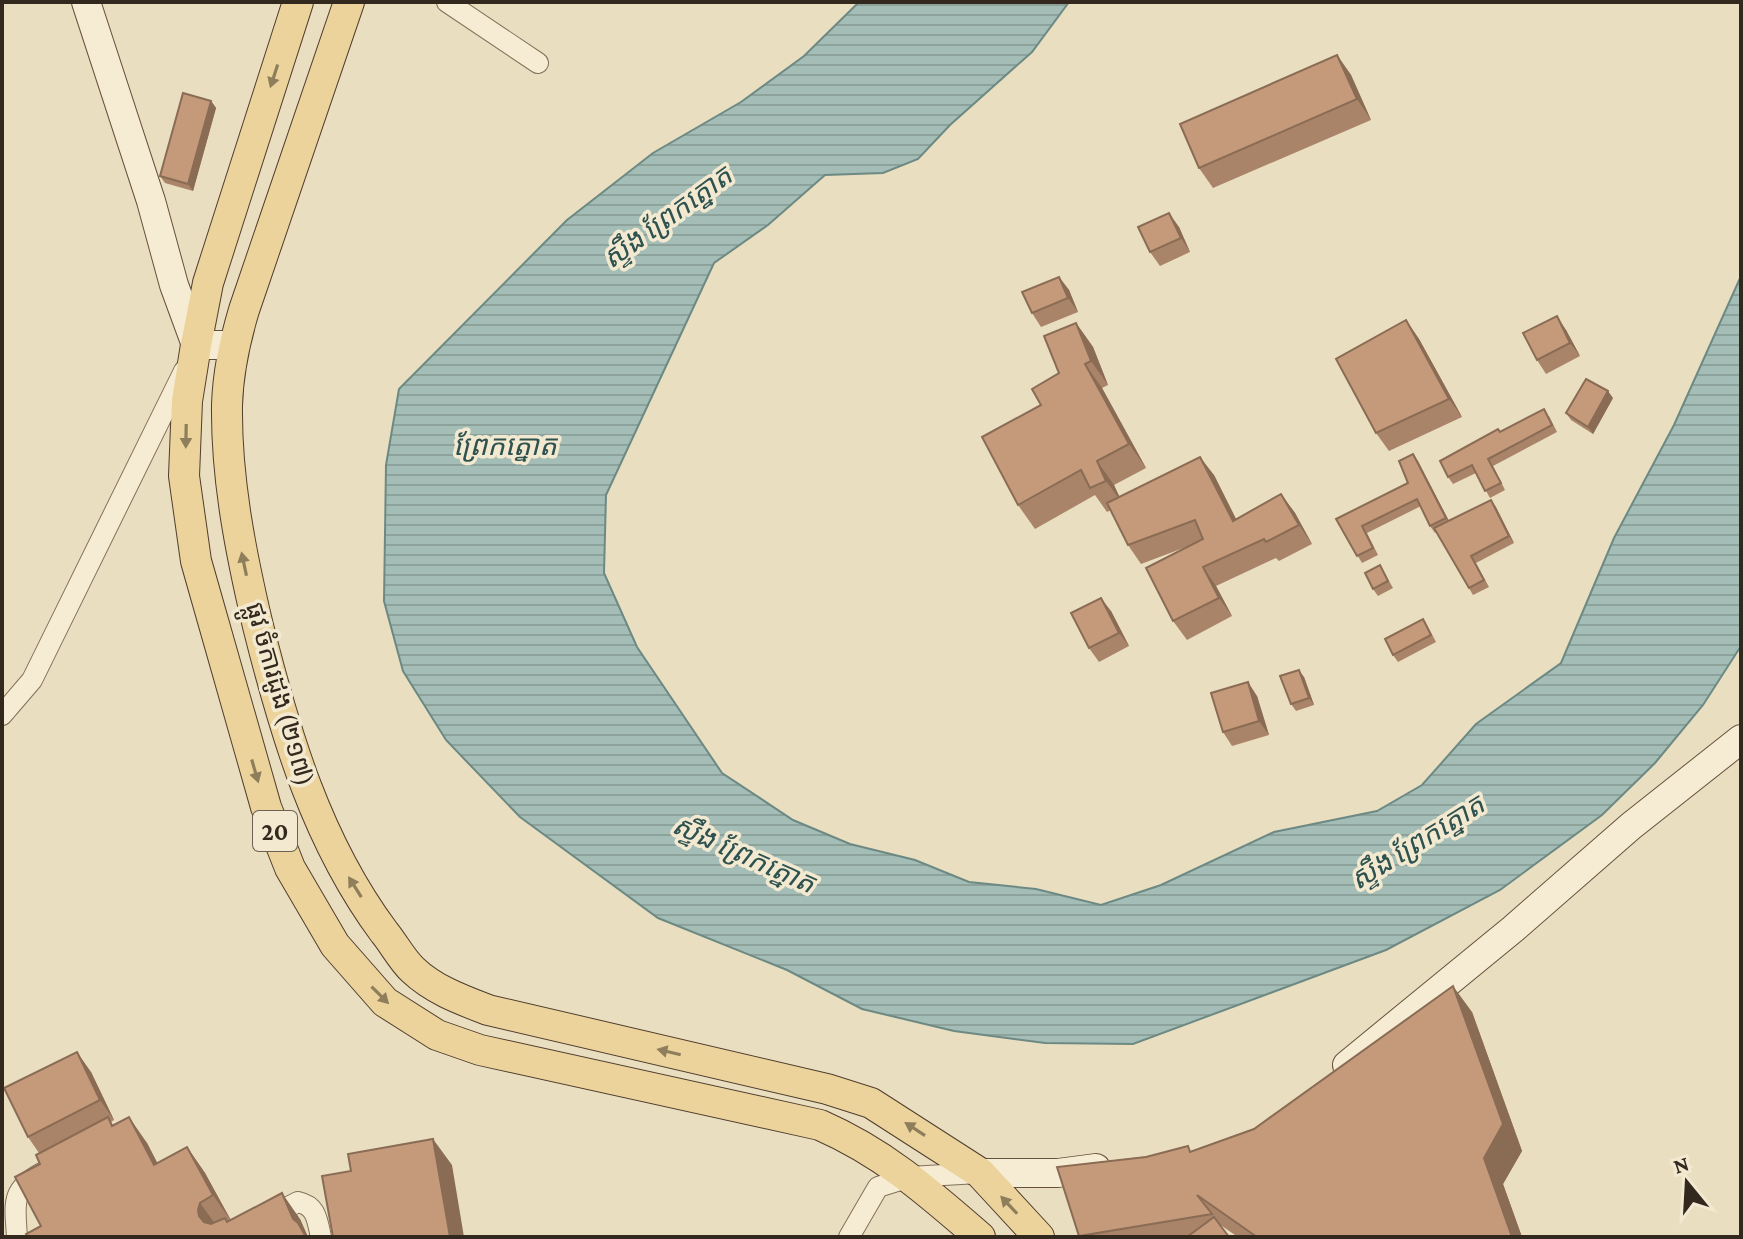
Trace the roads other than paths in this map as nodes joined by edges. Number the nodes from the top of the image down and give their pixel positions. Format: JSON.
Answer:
{"nodes":[{"id":1,"x":86,"y":2,"type":"edge"},
{"id":2,"x":298,"y":2,"type":"edge"},
{"id":3,"x":349,"y":2,"type":"edge"},
{"id":4,"x":447,"y":2,"type":"edge"},
{"id":5,"x":538,"y":63,"type":"dead end"},
{"id":6,"x":196,"y":345,"type":"junction"},
{"id":7,"x":234,"y":345,"type":"junction"},
{"id":8,"x":277,"y":705,"type":"junction"},
{"id":9,"x":2,"y":715,"type":"edge"},
{"id":10,"x":239,"y":715,"type":"junction"},
{"id":11,"x":1741,"y":739,"type":"edge"},
{"id":12,"x":1326,"y":1083,"type":"edge"},
{"id":13,"x":57,"y":1165,"type":"edge"},
{"id":14,"x":1126,"y":1165,"type":"edge"},
{"id":15,"x":980,"y":1173,"type":"junction"},
{"id":16,"x":910,"y":1177,"type":"junction"},
{"id":17,"x":17,"y":1237,"type":"edge"},
{"id":18,"x":229,"y":1237,"type":"edge"},
{"id":19,"x":321,"y":1237,"type":"edge"},
{"id":20,"x":849,"y":1237,"type":"edge"},
{"id":21,"x":980,"y":1237,"type":"edge"},
{"id":22,"x":1039,"y":1237,"type":"edge"}],
"edges":[{"from":1,"to":6,"type":"street"},
{"from":2,"to":6,"type":"main road","name":"ផ្លូវ ចំការដូង (២១៧)","number":"20","one_way":true},
{"from":3,"to":7,"type":"main road","name":"ផ្លូវ ចំការដូង (២១៧)","number":"20"},
{"from":4,"to":5,"type":"street"},
{"from":6,"to":7,"type":"street"},
{"from":6,"to":9,"type":"street"},
{"from":6,"to":10,"type":"main road","name":"ផ្លូវ ចំការដូង (២១៧)","number":"20","one_way":true},
{"from":8,"to":7,"type":"main road","name":"ផ្លូវ ចំការដូង (២១៧)","number":"20","one_way":true},
{"from":8,"to":10,"type":"main road"},
{"from":15,"to":8,"type":"main road","name":"ផ្លូវ ចំការដូង (២១៧)","number":"20","one_way":true},
{"from":10,"to":16,"type":"main road","name":"ផ្លូវ ចំការដូង (២១៧)","number":"20","one_way":true},
{"from":11,"to":12,"type":"street"},
{"from":13,"to":17,"type":"street"},
{"from":14,"to":15,"type":"street"},
{"from":15,"to":16,"type":"street"},
{"from":22,"to":15,"type":"main road","name":"ផ្លូវ ចំការដូង (២១៧)","number":"20","one_way":true},
{"from":16,"to":20,"type":"street"},
{"from":16,"to":21,"type":"main road","name":"ផ្លូវ ចំការដូង (២១៧)","number":"20"},
{"from":18,"to":19,"type":"street"}]}
